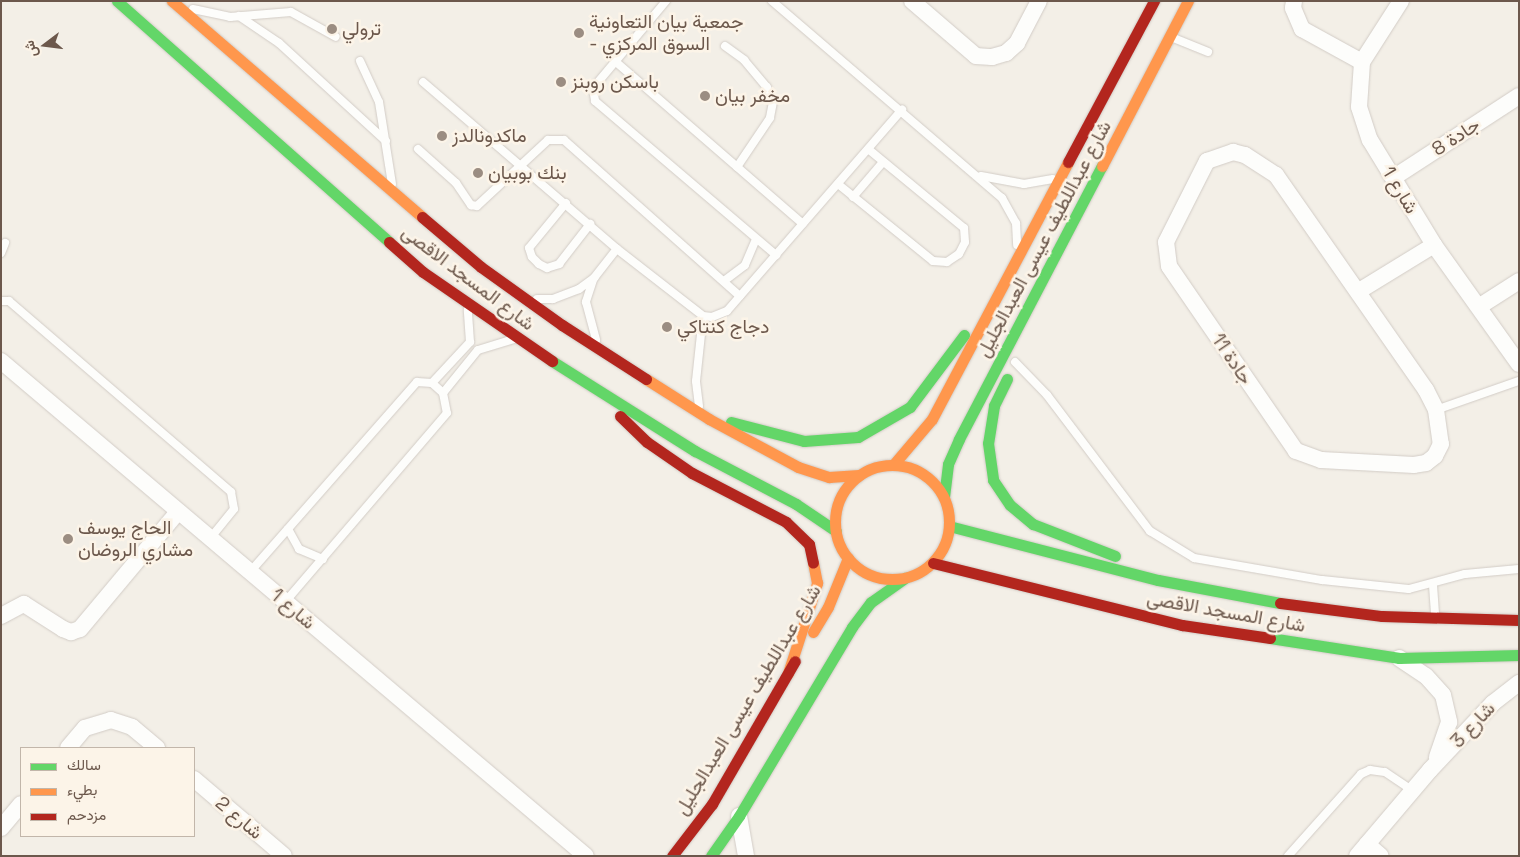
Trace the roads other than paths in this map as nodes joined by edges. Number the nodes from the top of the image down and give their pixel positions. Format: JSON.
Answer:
{"nodes":[{"id":1,"x":117,"y":1,"type":"edge"},
{"id":2,"x":666,"y":1,"type":"edge"},
{"id":3,"x":772,"y":1,"type":"edge"},
{"id":4,"x":912,"y":1,"type":"edge"},
{"id":5,"x":1039,"y":1,"type":"edge"},
{"id":6,"x":1154,"y":1,"type":"edge"},
{"id":7,"x":1188,"y":1,"type":"edge"},
{"id":8,"x":1294,"y":1,"type":"edge"},
{"id":9,"x":1401,"y":1,"type":"edge"},
{"id":10,"x":174,"y":3,"type":"edge"},
{"id":11,"x":239,"y":16,"type":"junction"},
{"id":12,"x":1161,"y":25,"type":"dead end"},
{"id":13,"x":1169,"y":36,"type":"junction"},
{"id":14,"x":336,"y":38,"type":"dead end"},
{"id":15,"x":1143,"y":44,"type":"junction"},
{"id":16,"x":725,"y":46,"type":"dead end"},
{"id":17,"x":1208,"y":52,"type":"dead end"},
{"id":18,"x":360,"y":61,"type":"dead end"},
{"id":19,"x":616,"y":62,"type":"junction"},
{"id":20,"x":1362,"y":62,"type":"junction"},
{"id":21,"x":423,"y":82,"type":"dead end"},
{"id":22,"x":1519,"y":96,"type":"edge"},
{"id":23,"x":902,"y":110,"type":"junction"},
{"id":24,"x":386,"y":141,"type":"junction"},
{"id":25,"x":418,"y":149,"type":"dead end"},
{"id":26,"x":868,"y":150,"type":"junction"},
{"id":27,"x":883,"y":162,"type":"junction"},
{"id":28,"x":523,"y":164,"type":"junction"},
{"id":29,"x":1068,"y":164,"type":"junction"},
{"id":30,"x":737,"y":167,"type":"junction"},
{"id":31,"x":979,"y":176,"type":"junction"},
{"id":32,"x":1096,"y":177,"type":"junction"},
{"id":33,"x":1393,"y":178,"type":"junction"},
{"id":34,"x":838,"y":184,"type":"junction"},
{"id":35,"x":393,"y":194,"type":"junction"},
{"id":36,"x":853,"y":196,"type":"junction"},
{"id":37,"x":566,"y":203,"type":"junction"},
{"id":38,"x":590,"y":224,"type":"junction"},
{"id":39,"x":803,"y":224,"type":"junction"},
{"id":40,"x":756,"y":239,"type":"junction"},
{"id":41,"x":5,"y":243,"type":"dead end"},
{"id":42,"x":1434,"y":245,"type":"junction"},
{"id":43,"x":617,"y":249,"type":"junction"},
{"id":44,"x":1,"y":253,"type":"edge"},
{"id":45,"x":776,"y":255,"type":"junction"},
{"id":46,"x":1056,"y":256,"type":"junction"},
{"id":47,"x":1018,"y":257,"type":"junction"},
{"id":48,"x":594,"y":278,"type":"junction"},
{"id":49,"x":724,"y":281,"type":"junction"},
{"id":50,"x":1519,"y":281,"type":"edge"},
{"id":51,"x":1358,"y":290,"type":"junction"},
{"id":52,"x":740,"y":296,"type":"junction"},
{"id":53,"x":526,"y":299,"type":"junction"},
{"id":54,"x":997,"y":299,"type":"junction"},
{"id":55,"x":1,"y":301,"type":"edge"},
{"id":56,"x":466,"y":303,"type":"junction"},
{"id":57,"x":1480,"y":306,"type":"junction"},
{"id":58,"x":704,"y":316,"type":"junction"},
{"id":59,"x":1038,"y":317,"type":"dead end"},
{"id":60,"x":517,"y":338,"type":"junction"},
{"id":61,"x":599,"y":348,"type":"junction"},
{"id":62,"x":1017,"y":358,"type":"joint"},
{"id":63,"x":1,"y":361,"type":"edge"},
{"id":64,"x":1519,"y":364,"type":"edge"},
{"id":65,"x":1519,"y":381,"type":"edge"},
{"id":66,"x":432,"y":383,"type":"junction"},
{"id":67,"x":588,"y":386,"type":"junction"},
{"id":68,"x":443,"y":393,"type":"junction"},
{"id":69,"x":1436,"y":410,"type":"junction"},
{"id":70,"x":705,"y":416,"type":"junction"},
{"id":71,"x":893,"y":465,"type":"junction"},
{"id":72,"x":859,"y":475,"type":"junction"},
{"id":73,"x":944,"y":497,"type":"junction"},
{"id":74,"x":178,"y":512,"type":"junction"},
{"id":75,"x":950,"y":526,"type":"junction"},
{"id":76,"x":288,"y":529,"type":"junction"},
{"id":77,"x":836,"y":531,"type":"junction"},
{"id":78,"x":210,"y":539,"type":"junction"},
{"id":79,"x":848,"y":558,"type":"junction"},
{"id":80,"x":322,"y":559,"type":"junction"},
{"id":81,"x":933,"y":563,"type":"junction"},
{"id":82,"x":1519,"y":569,"type":"edge"},
{"id":83,"x":250,"y":572,"type":"junction"},
{"id":84,"x":905,"y":578,"type":"junction"},
{"id":85,"x":1433,"y":585,"type":"junction"},
{"id":86,"x":1215,"y":591,"type":"junction"},
{"id":87,"x":285,"y":602,"type":"junction"},
{"id":88,"x":1293,"y":606,"type":"junction"},
{"id":89,"x":1274,"y":612,"type":"dead end"},
{"id":90,"x":1,"y":616,"type":"edge"},
{"id":91,"x":1435,"y":618,"type":"junction"},
{"id":92,"x":1519,"y":620,"type":"edge"},
{"id":93,"x":1271,"y":627,"type":"dead end"},
{"id":94,"x":1280,"y":640,"type":"junction"},
{"id":95,"x":1519,"y":655,"type":"edge"},
{"id":96,"x":1399,"y":658,"type":"junction"},
{"id":97,"x":788,"y":673,"type":"junction"},
{"id":98,"x":1519,"y":683,"type":"edge"},
{"id":99,"x":69,"y":747,"type":"edge"},
{"id":100,"x":156,"y":747,"type":"edge"},
{"id":101,"x":1430,"y":770,"type":"junction"},
{"id":102,"x":195,"y":781,"type":"edge"},
{"id":103,"x":1413,"y":790,"type":"junction"},
{"id":104,"x":20,"y":805,"type":"edge"},
{"id":105,"x":739,"y":816,"type":"junction"},
{"id":106,"x":1,"y":828,"type":"edge"},
{"id":107,"x":1362,"y":850,"type":"edge"},
{"id":108,"x":284,"y":856,"type":"edge"},
{"id":109,"x":586,"y":856,"type":"edge"},
{"id":110,"x":672,"y":856,"type":"edge"},
{"id":111,"x":711,"y":856,"type":"edge"},
{"id":112,"x":746,"y":856,"type":"edge"},
{"id":113,"x":1288,"y":856,"type":"edge"},
{"id":114,"x":1381,"y":856,"type":"edge"}],
"edges":[{"from":1,"to":56,"type":"main road","name":"شارع المسجد الاقصى"},
{"from":2,"to":19,"type":"lane"},
{"from":3,"to":23,"type":"lane"},
{"from":4,"to":5,"type":"street"},
{"from":6,"to":15,"type":"main road","name":"شارع عبداللطيف عيسى العبدالجليل"},
{"from":7,"to":13,"type":"main road","name":"شارع عبداللطيف عيسى العبدالجليل"},
{"from":8,"to":20,"type":"street"},
{"from":9,"to":20,"type":"street","name":"شارع 1"},
{"from":10,"to":11,"type":"lane"},
{"from":10,"to":35,"type":"main road","name":"شارع المسجد الاقصى"},
{"from":11,"to":14,"type":"lane"},
{"from":11,"to":24,"type":"lane"},
{"from":12,"to":13,"type":"main road"},
{"from":13,"to":17,"type":"lane"},
{"from":13,"to":32,"type":"main road","name":"شارع عبداللطيف عيسى العبدالجليل"},
{"from":15,"to":29,"type":"main road","name":"شارع عبداللطيف عيسى العبدالجليل"},
{"from":15,"to":32,"type":"main road"},
{"from":16,"to":30,"type":"lane"},
{"from":18,"to":24,"type":"lane"},
{"from":19,"to":30,"type":"lane"},
{"from":19,"to":40,"type":"lane"},
{"from":20,"to":33,"type":"street","name":"شارع 1"},
{"from":21,"to":28,"type":"lane"},
{"from":22,"to":33,"type":"street","name":"جادة 8"},
{"from":23,"to":26,"type":"lane"},
{"from":23,"to":31,"type":"lane"},
{"from":24,"to":35,"type":"lane"},
{"from":25,"to":28,"type":"lane"},
{"from":26,"to":27,"type":"lane"},
{"from":26,"to":34,"type":"lane"},
{"from":27,"to":36,"type":"lane"},
{"from":27,"to":36,"type":"lane"},
{"from":28,"to":37,"type":"lane"},
{"from":28,"to":49,"type":"lane"},
{"from":29,"to":31,"type":"lane"},
{"from":29,"to":47,"type":"main road","name":"شارع عبداللطيف عيسى العبدالجليل"},
{"from":30,"to":39,"type":"lane"},
{"from":31,"to":47,"type":"lane"},
{"from":32,"to":46,"type":"main road","name":"شارع عبداللطيف عيسى العبدالجليل"},
{"from":33,"to":42,"type":"street","name":"شارع 1"},
{"from":34,"to":36,"type":"lane"},
{"from":34,"to":39,"type":"lane"},
{"from":35,"to":53,"type":"main road","name":"شارع المسجد الاقصى"},
{"from":37,"to":38,"type":"lane"},
{"from":37,"to":38,"type":"lane"},
{"from":38,"to":43,"type":"lane"},
{"from":39,"to":45,"type":"lane"},
{"from":40,"to":45,"type":"lane"},
{"from":40,"to":49,"type":"lane"},
{"from":41,"to":44,"type":"lane"},
{"from":42,"to":51,"type":"street"},
{"from":42,"to":57,"type":"street","name":"شارع 1"},
{"from":43,"to":48,"type":"lane"},
{"from":43,"to":58,"type":"lane"},
{"from":45,"to":52,"type":"lane"},
{"from":46,"to":59,"type":"main road"},
{"from":46,"to":73,"type":"main road","name":"شارع عبداللطيف عيسى العبدالجليل"},
{"from":47,"to":54,"type":"main road","name":"شارع عبداللطيف عيسى العبدالجليل"},
{"from":48,"to":53,"type":"lane"},
{"from":48,"to":61,"type":"lane"},
{"from":49,"to":52,"type":"lane"},
{"from":50,"to":57,"type":"street"},
{"from":51,"to":69,"type":"street","name":"جادة 11"},
{"from":51,"to":69,"type":"street","name":"جادة 11"},
{"from":52,"to":58,"type":"lane"},
{"from":53,"to":61,"type":"main road","name":"شارع المسجد الاقصى"},
{"from":54,"to":70,"type":"main road"},
{"from":54,"to":71,"type":"main road","name":"شارع عبداللطيف عيسى العبدالجليل"},
{"from":55,"to":78,"type":"lane"},
{"from":56,"to":60,"type":"main road","name":"شارع المسجد الاقصى"},
{"from":56,"to":66,"type":"lane"},
{"from":57,"to":64,"type":"street","name":"شارع 1"},
{"from":58,"to":70,"type":"lane"},
{"from":60,"to":67,"type":"main road","name":"شارع المسجد الاقصى"},
{"from":60,"to":68,"type":"lane"},
{"from":61,"to":70,"type":"main road","name":"شارع المسجد الاقصى"},
{"from":62,"to":85,"type":"lane"},
{"from":62,"to":86,"type":"main road"},
{"from":63,"to":74,"type":"street","name":"شارع 1"},
{"from":65,"to":69,"type":"lane"},
{"from":66,"to":68,"type":"lane"},
{"from":66,"to":76,"type":"lane"},
{"from":67,"to":77,"type":"main road","name":"شارع المسجد الاقصى"},
{"from":67,"to":97,"type":"main road"},
{"from":68,"to":80,"type":"lane"},
{"from":70,"to":72,"type":"main road","name":"شارع المسجد الاقصى"},
{"from":71,"to":72,"type":"main road"},
{"from":71,"to":73,"type":"main road"},
{"from":72,"to":77,"type":"main road"},
{"from":73,"to":75,"type":"main road"},
{"from":74,"to":78,"type":"street","name":"شارع 1"},
{"from":74,"to":90,"type":"street"},
{"from":75,"to":81,"type":"main road"},
{"from":75,"to":86,"type":"main road","name":"شارع المسجد الاقصى"},
{"from":76,"to":80,"type":"lane"},
{"from":76,"to":83,"type":"lane"},
{"from":77,"to":79,"type":"main road"},
{"from":78,"to":83,"type":"street","name":"شارع 1"},
{"from":79,"to":84,"type":"main road"},
{"from":79,"to":97,"type":"main road","name":"شارع عبداللطيف عيسى العبدالجليل"},
{"from":80,"to":87,"type":"lane"},
{"from":81,"to":84,"type":"main road"},
{"from":81,"to":94,"type":"main road","name":"شارع المسجد الاقصى"},
{"from":82,"to":85,"type":"lane"},
{"from":83,"to":87,"type":"street","name":"شارع 1"},
{"from":84,"to":105,"type":"main road"},
{"from":85,"to":91,"type":"lane"},
{"from":86,"to":88,"type":"main road","name":"شارع المسجد الاقصى"},
{"from":87,"to":109,"type":"street","name":"شارع 1"},
{"from":88,"to":89,"type":"main road"},
{"from":88,"to":91,"type":"main road","name":"شارع المسجد الاقصى"},
{"from":91,"to":92,"type":"main road","name":"شارع المسجد الاقصى"},
{"from":93,"to":94,"type":"main road"},
{"from":94,"to":96,"type":"main road","name":"شارع المسجد الاقصى"},
{"from":95,"to":96,"type":"main road","name":"شارع المسجد الاقصى"},
{"from":96,"to":101,"type":"street","name":"شارع 3"},
{"from":97,"to":110,"type":"main road","name":"شارع عبداللطيف عيسى العبدالجليل"},
{"from":98,"to":101,"type":"street","name":"شارع 3"},
{"from":99,"to":100,"type":"street"},
{"from":101,"to":103,"type":"street","name":"شارع 3"},
{"from":102,"to":108,"type":"street","name":"شارع 2"},
{"from":103,"to":107,"type":"street","name":"شارع 3"},
{"from":103,"to":113,"type":"lane"},
{"from":104,"to":106,"type":"street"},
{"from":105,"to":111,"type":"main road"},
{"from":105,"to":112,"type":"street"},
{"from":107,"to":114,"type":"street"}]}
